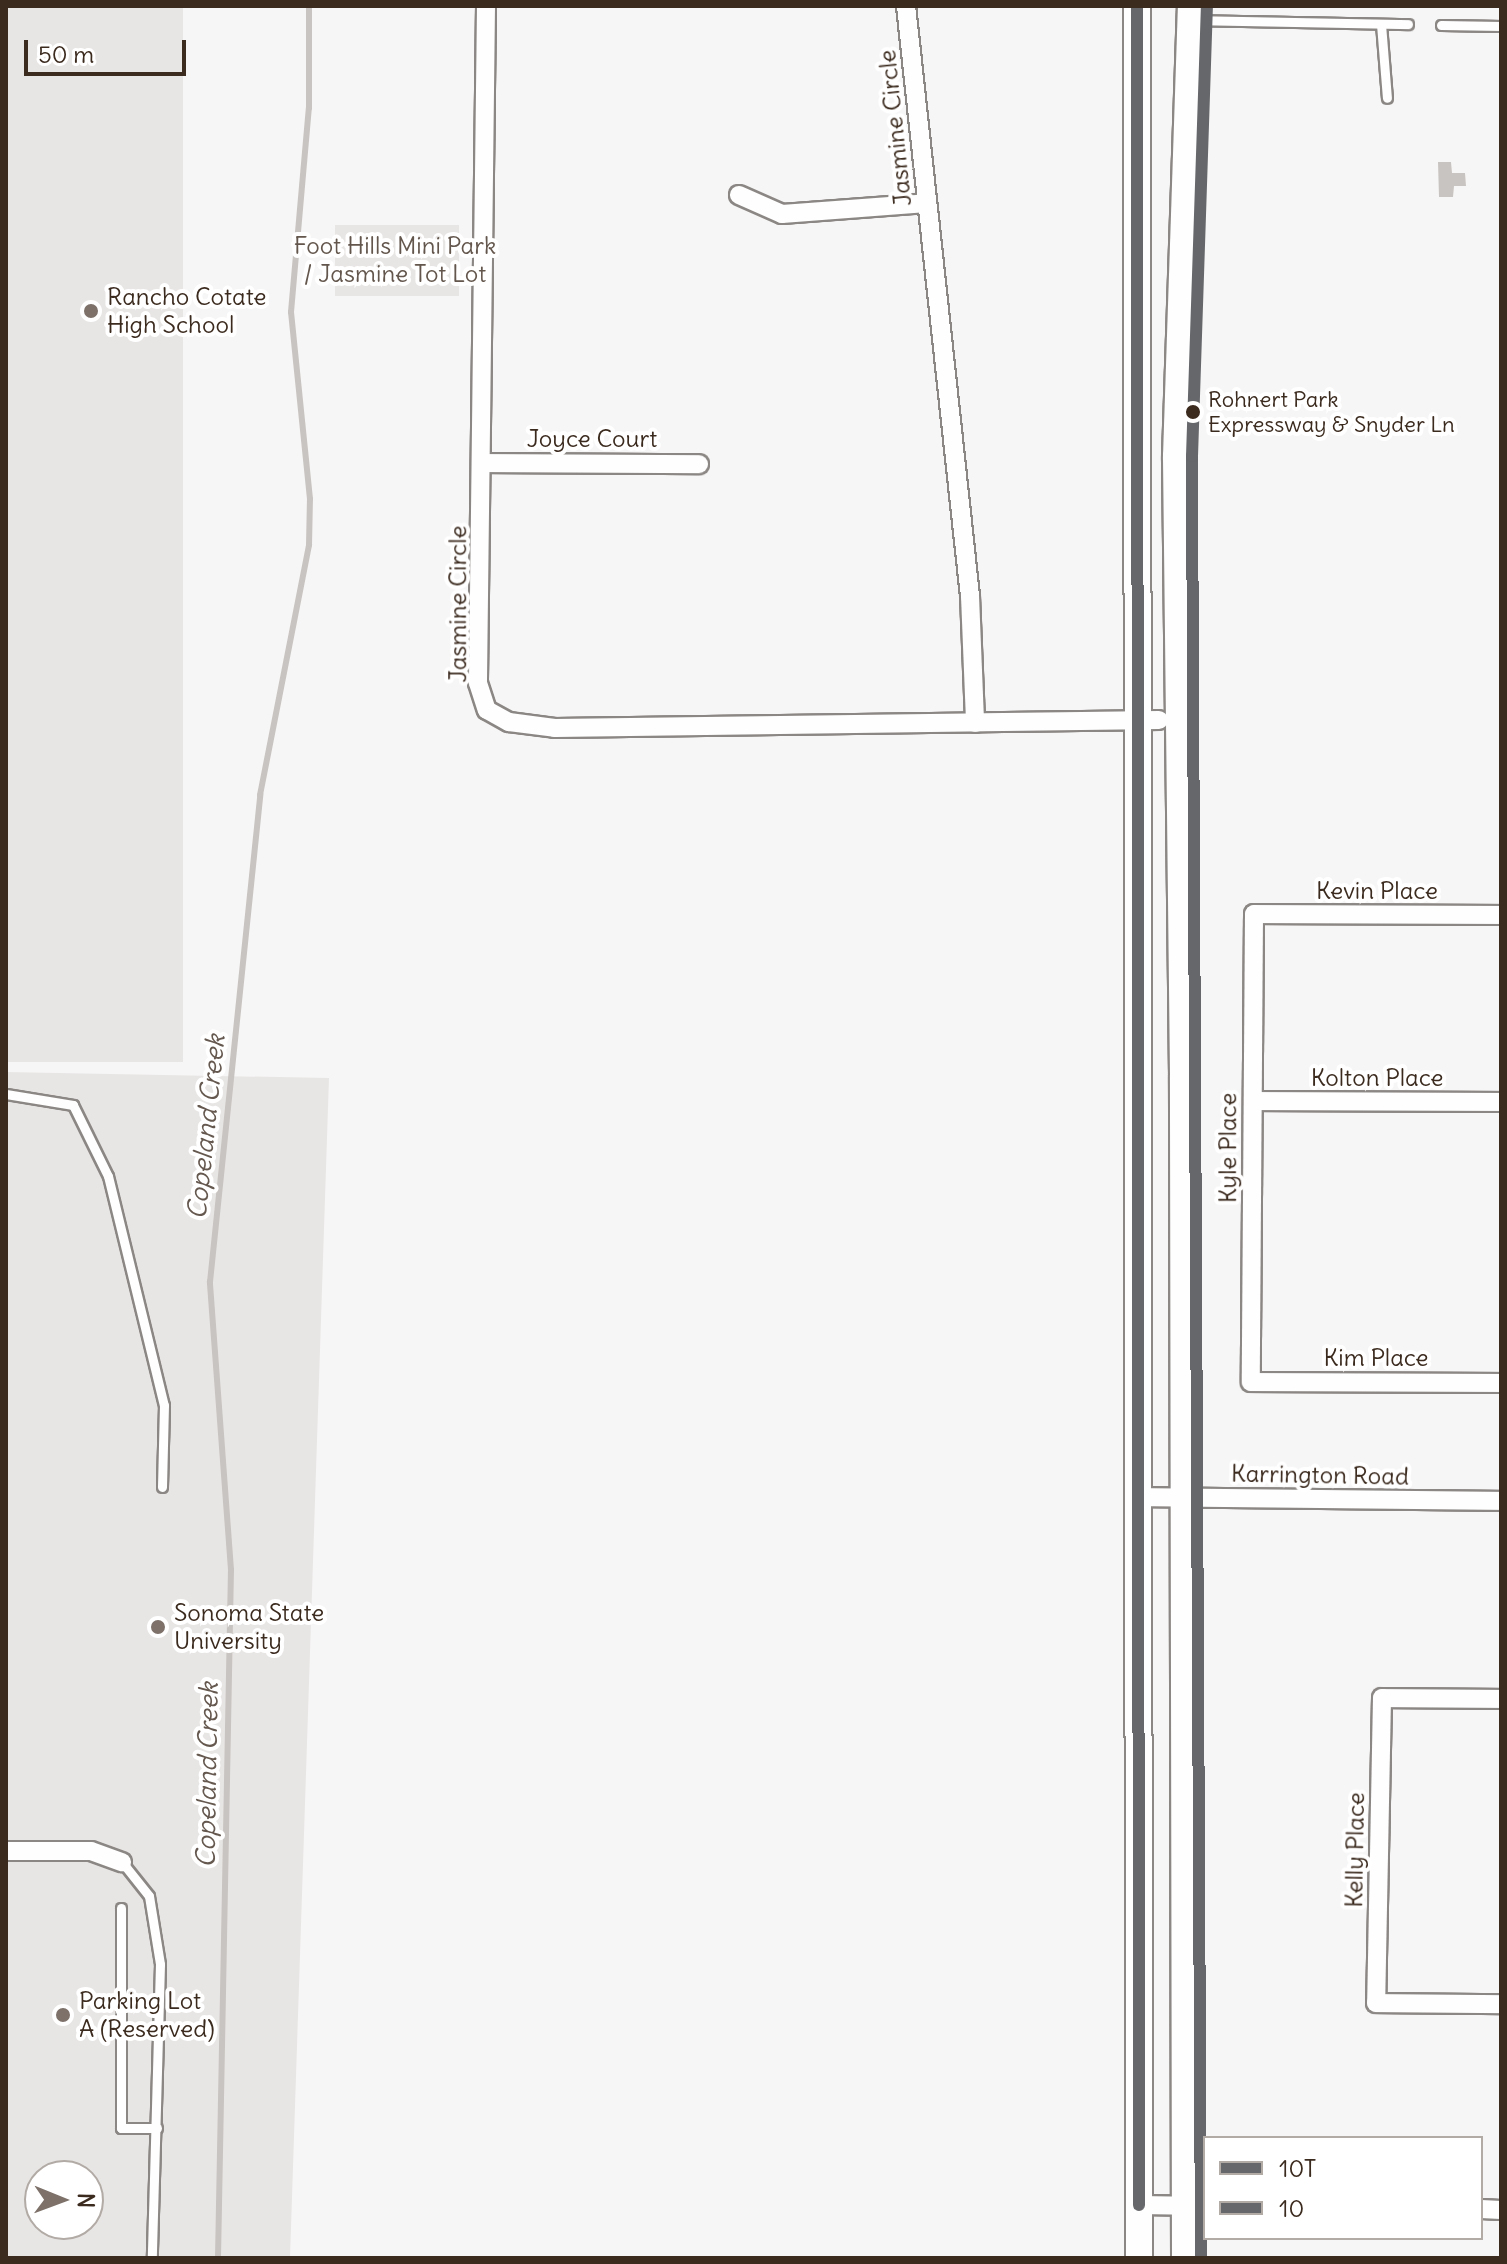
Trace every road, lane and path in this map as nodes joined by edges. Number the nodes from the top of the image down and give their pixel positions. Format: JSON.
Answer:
{"nodes":[{"id":1,"x":486,"y":6,"type":"edge"},
{"id":2,"x":906,"y":6,"type":"edge"},
{"id":3,"x":1137,"y":6,"type":"edge"},
{"id":4,"x":1191,"y":13,"type":"edge"},
{"id":5,"x":1381,"y":24,"type":"junction"},
{"id":6,"x":1408,"y":24,"type":"dead end"},
{"id":7,"x":1441,"y":25,"type":"dead end"},
{"id":8,"x":1501,"y":26,"type":"edge"},
{"id":9,"x":1387,"y":98,"type":"dead end"},
{"id":10,"x":739,"y":195,"type":"dead end"},
{"id":11,"x":927,"y":203,"type":"junction"},
{"id":12,"x":484,"y":463,"type":"junction"},
{"id":13,"x":699,"y":464,"type":"dead end"},
{"id":14,"x":1149,"y":721,"type":"junction"},
{"id":15,"x":975,"y":723,"type":"junction"},
{"id":16,"x":1254,"y":914,"type":"joint"},
{"id":17,"x":1501,"y":915,"type":"edge"},
{"id":18,"x":6,"y":1094,"type":"edge"},
{"id":19,"x":1253,"y":1101,"type":"junction"},
{"id":20,"x":1501,"y":1102,"type":"edge"},
{"id":21,"x":1251,"y":1382,"type":"joint"},
{"id":22,"x":1501,"y":1383,"type":"edge"},
{"id":23,"x":162,"y":1487,"type":"dead end"},
{"id":24,"x":1139,"y":1497,"type":"junction"},
{"id":25,"x":1184,"y":1498,"type":"junction"},
{"id":26,"x":1501,"y":1501,"type":"edge"},
{"id":27,"x":1501,"y":1699,"type":"edge"},
{"id":28,"x":6,"y":1851,"type":"edge"},
{"id":29,"x":122,"y":1862,"type":"joint"},
{"id":30,"x":121,"y":1908,"type":"dead end"},
{"id":31,"x":1501,"y":2004,"type":"edge"},
{"id":32,"x":157,"y":2128,"type":"junction"},
{"id":33,"x":1139,"y":2205,"type":"junction"},
{"id":34,"x":1195,"y":2205,"type":"edge"},
{"id":35,"x":152,"y":2258,"type":"edge"},
{"id":36,"x":1139,"y":2258,"type":"edge"},
{"id":37,"x":1185,"y":2258,"type":"edge"}],
"edges":[{"from":1,"to":12,"type":"street","name":"Jasmine Circle"},
{"from":2,"to":11,"type":"street","name":"Jasmine Circle"},
{"from":3,"to":14,"type":"main road"},
{"from":4,"to":5,"type":"lane"},
{"from":4,"to":25,"type":"main road"},
{"from":5,"to":6,"type":"lane"},
{"from":5,"to":9,"type":"lane"},
{"from":7,"to":8,"type":"lane"},
{"from":10,"to":11,"type":"street"},
{"from":11,"to":15,"type":"street","name":"Jasmine Circle"},
{"from":12,"to":13,"type":"street","name":"Joyce Court"},
{"from":12,"to":15,"type":"street","name":"Jasmine Circle"},
{"from":14,"to":15,"type":"street","name":"Jasmine Circle"},
{"from":14,"to":24,"type":"main road"},
{"from":16,"to":17,"type":"street","name":"Kevin Place"},
{"from":16,"to":19,"type":"street","name":"Kyle Place"},
{"from":18,"to":23,"type":"lane"},
{"from":19,"to":20,"type":"street","name":"Kolton Place"},
{"from":19,"to":21,"type":"street","name":"Kyle Place"},
{"from":21,"to":22,"type":"street","name":"Kim Place"},
{"from":24,"to":25,"type":"street","name":"Karrington Road"},
{"from":24,"to":33,"type":"main road"},
{"from":25,"to":26,"type":"street","name":"Karrington Road"},
{"from":25,"to":34,"type":"main road"},
{"from":27,"to":31,"type":"street","name":"Kelly Place"},
{"from":28,"to":29,"type":"street"},
{"from":29,"to":32,"type":"lane"},
{"from":30,"to":32,"type":"lane"},
{"from":32,"to":35,"type":"lane"},
{"from":33,"to":34,"type":"street"},
{"from":33,"to":36,"type":"main road"},
{"from":34,"to":37,"type":"main road"}]}
